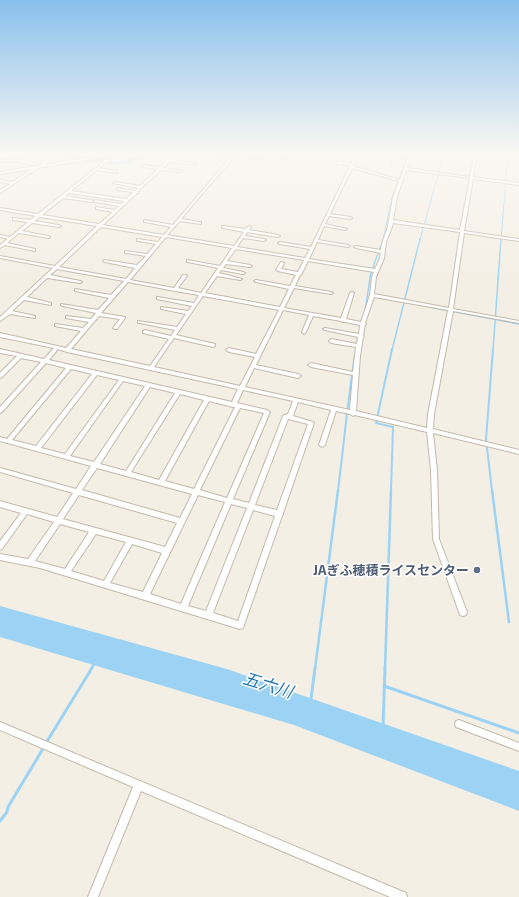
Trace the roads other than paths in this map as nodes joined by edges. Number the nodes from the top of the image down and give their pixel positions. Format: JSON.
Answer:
{"nodes":[{"id":1,"x":66,"y":195,"type":"edge"},
{"id":2,"x":90,"y":195,"type":"edge"},
{"id":3,"x":133,"y":195,"type":"edge"},
{"id":4,"x":201,"y":195,"type":"edge"},
{"id":5,"x":338,"y":195,"type":"edge"},
{"id":6,"x":396,"y":195,"type":"edge"},
{"id":7,"x":469,"y":195,"type":"edge"},
{"id":8,"x":63,"y":197,"type":"junction"},
{"id":9,"x":128,"y":200,"type":"junction"},
{"id":10,"x":122,"y":205,"type":"junction"},
{"id":11,"x":97,"y":208,"type":"dead end"},
{"id":12,"x":0,"y":209,"type":"edge"},
{"id":13,"x":116,"y":211,"type":"junction"},
{"id":14,"x":39,"y":215,"type":"junction"},
{"id":15,"x":328,"y":215,"type":"junction"},
{"id":16,"x":350,"y":218,"type":"dead end"},
{"id":17,"x":14,"y":219,"type":"dead end"},
{"id":18,"x":180,"y":220,"type":"junction"},
{"id":19,"x":145,"y":221,"type":"dead end"},
{"id":20,"x":390,"y":221,"type":"junction"},
{"id":21,"x":31,"y":222,"type":"junction"},
{"id":22,"x":200,"y":223,"type":"dead end"},
{"id":23,"x":324,"y":225,"type":"junction"},
{"id":24,"x":59,"y":226,"type":"dead end"},
{"id":25,"x":100,"y":226,"type":"junction"},
{"id":26,"x":174,"y":226,"type":"junction"},
{"id":27,"x":249,"y":227,"type":"dead end"},
{"id":28,"x":224,"y":228,"type":"dead end"},
{"id":29,"x":345,"y":229,"type":"dead end"},
{"id":30,"x":246,"y":231,"type":"junction"},
{"id":31,"x":19,"y":232,"type":"junction"},
{"id":32,"x":462,"y":232,"type":"junction"},
{"id":33,"x":0,"y":236,"type":"edge"},
{"id":34,"x":165,"y":236,"type":"junction"},
{"id":35,"x":278,"y":236,"type":"dead end"},
{"id":36,"x":48,"y":237,"type":"dead end"},
{"id":37,"x":242,"y":237,"type":"junction"},
{"id":38,"x":11,"y":238,"type":"junction"},
{"id":39,"x":138,"y":240,"type":"dead end"},
{"id":40,"x":264,"y":240,"type":"dead end"},
{"id":41,"x":519,"y":240,"type":"edge"},
{"id":42,"x":316,"y":241,"type":"junction"},
{"id":43,"x":159,"y":243,"type":"junction"},
{"id":44,"x":280,"y":243,"type":"dead end"},
{"id":45,"x":2,"y":245,"type":"edge"},
{"id":46,"x":348,"y":246,"type":"dead end"},
{"id":47,"x":356,"y":247,"type":"dead end"},
{"id":48,"x":234,"y":248,"type":"junction"},
{"id":49,"x":312,"y":248,"type":"junction"},
{"id":50,"x":34,"y":250,"type":"dead end"},
{"id":51,"x":126,"y":252,"type":"dead end"},
{"id":52,"x":383,"y":252,"type":"junction"},
{"id":53,"x":149,"y":255,"type":"junction"},
{"id":54,"x":0,"y":257,"type":"edge"},
{"id":55,"x":307,"y":260,"type":"junction"},
{"id":56,"x":105,"y":261,"type":"dead end"},
{"id":57,"x":188,"y":261,"type":"dead end"},
{"id":58,"x":224,"y":262,"type":"junction"},
{"id":59,"x":282,"y":263,"type":"dead end"},
{"id":60,"x":250,"y":266,"type":"dead end"},
{"id":61,"x":139,"y":267,"type":"junction"},
{"id":62,"x":56,"y":268,"type":"junction"},
{"id":63,"x":220,"y":268,"type":"junction"},
{"id":64,"x":377,"y":271,"type":"junction"},
{"id":65,"x":243,"y":272,"type":"dead end"},
{"id":66,"x":216,"y":274,"type":"junction"},
{"id":67,"x":300,"y":274,"type":"junction"},
{"id":68,"x":46,"y":276,"type":"junction"},
{"id":69,"x":185,"y":276,"type":"dead end"},
{"id":70,"x":240,"y":279,"type":"dead end"},
{"id":71,"x":256,"y":281,"type":"dead end"},
{"id":72,"x":80,"y":282,"type":"dead end"},
{"id":73,"x":127,"y":282,"type":"junction"},
{"id":74,"x":293,"y":287,"type":"junction"},
{"id":75,"x":77,"y":290,"type":"dead end"},
{"id":76,"x":175,"y":290,"type":"junction"},
{"id":77,"x":330,"y":293,"type":"dead end"},
{"id":78,"x":352,"y":293,"type":"dead end"},
{"id":79,"x":202,"y":295,"type":"junction"},
{"id":80,"x":372,"y":295,"type":"junction"},
{"id":81,"x":113,"y":297,"type":"junction"},
{"id":82,"x":23,"y":298,"type":"junction"},
{"id":83,"x":159,"y":298,"type":"dead end"},
{"id":84,"x":49,"y":304,"type":"dead end"},
{"id":85,"x":63,"y":305,"type":"dead end"},
{"id":86,"x":195,"y":305,"type":"junction"},
{"id":87,"x":163,"y":308,"type":"dead end"},
{"id":88,"x":451,"y":308,"type":"junction"},
{"id":89,"x":282,"y":310,"type":"junction"},
{"id":90,"x":0,"y":312,"type":"edge"},
{"id":91,"x":8,"y":312,"type":"junction"},
{"id":92,"x":99,"y":313,"type":"junction"},
{"id":93,"x":190,"y":313,"type":"junction"},
{"id":94,"x":311,"y":315,"type":"junction"},
{"id":95,"x":34,"y":317,"type":"dead end"},
{"id":96,"x":68,"y":317,"type":"dead end"},
{"id":97,"x":0,"y":320,"type":"edge"},
{"id":98,"x":343,"y":320,"type":"junction"},
{"id":99,"x":92,"y":321,"type":"junction"},
{"id":100,"x":140,"y":322,"type":"dead end"},
{"id":101,"x":519,"y":322,"type":"edge"},
{"id":102,"x":364,"y":324,"type":"junction"},
{"id":103,"x":57,"y":325,"type":"dead end"},
{"id":104,"x":115,"y":328,"type":"dead end"},
{"id":105,"x":178,"y":329,"type":"junction"},
{"id":106,"x":325,"y":329,"type":"dead end"},
{"id":107,"x":84,"y":330,"type":"junction"},
{"id":108,"x":145,"y":332,"type":"dead end"},
{"id":109,"x":304,"y":332,"type":"dead end"},
{"id":110,"x":0,"y":335,"type":"edge"},
{"id":111,"x":362,"y":336,"type":"junction"},
{"id":112,"x":173,"y":337,"type":"junction"},
{"id":113,"x":331,"y":341,"type":"dead end"},
{"id":114,"x":213,"y":345,"type":"dead end"},
{"id":115,"x":359,"y":346,"type":"junction"},
{"id":116,"x":57,"y":348,"type":"junction"},
{"id":117,"x":67,"y":350,"type":"junction"},
{"id":118,"x":228,"y":350,"type":"dead end"},
{"id":119,"x":0,"y":351,"type":"edge"},
{"id":120,"x":20,"y":356,"type":"junction"},
{"id":121,"x":258,"y":356,"type":"junction"},
{"id":122,"x":44,"y":362,"type":"junction"},
{"id":123,"x":311,"y":365,"type":"dead end"},
{"id":124,"x":254,"y":366,"type":"junction"},
{"id":125,"x":70,"y":367,"type":"junction"},
{"id":126,"x":152,"y":368,"type":"junction"},
{"id":127,"x":96,"y":373,"type":"junction"},
{"id":128,"x":356,"y":374,"type":"junction"},
{"id":129,"x":0,"y":376,"type":"edge"},
{"id":130,"x":298,"y":376,"type":"dead end"},
{"id":131,"x":122,"y":379,"type":"junction"},
{"id":132,"x":149,"y":385,"type":"junction"},
{"id":133,"x":242,"y":389,"type":"junction"},
{"id":134,"x":178,"y":392,"type":"junction"},
{"id":135,"x":207,"y":399,"type":"junction"},
{"id":136,"x":296,"y":401,"type":"junction"},
{"id":137,"x":236,"y":405,"type":"junction"},
{"id":138,"x":334,"y":409,"type":"junction"},
{"id":139,"x":0,"y":411,"type":"edge"},
{"id":140,"x":353,"y":414,"type":"junction"},
{"id":141,"x":290,"y":417,"type":"junction"},
{"id":142,"x":430,"y":432,"type":"junction"},
{"id":143,"x":0,"y":439,"type":"edge"},
{"id":144,"x":8,"y":441,"type":"junction"},
{"id":145,"x":322,"y":445,"type":"dead end"},
{"id":146,"x":37,"y":449,"type":"junction"},
{"id":147,"x":519,"y":452,"type":"edge"},
{"id":148,"x":66,"y":457,"type":"junction"},
{"id":149,"x":96,"y":465,"type":"junction"},
{"id":150,"x":0,"y":470,"type":"edge"},
{"id":151,"x":127,"y":474,"type":"junction"},
{"id":152,"x":161,"y":483,"type":"junction"},
{"id":153,"x":77,"y":492,"type":"junction"},
{"id":154,"x":196,"y":492,"type":"junction"},
{"id":155,"x":229,"y":501,"type":"junction"},
{"id":156,"x":0,"y":504,"type":"edge"},
{"id":157,"x":250,"y":506,"type":"junction"},
{"id":158,"x":26,"y":511,"type":"junction"},
{"id":159,"x":280,"y":514,"type":"junction"},
{"id":160,"x":58,"y":520,"type":"junction"},
{"id":161,"x":182,"y":521,"type":"junction"},
{"id":162,"x":94,"y":531,"type":"junction"},
{"id":163,"x":130,"y":541,"type":"junction"},
{"id":164,"x":0,"y":547,"type":"edge"},
{"id":165,"x":166,"y":551,"type":"junction"},
{"id":166,"x":0,"y":557,"type":"edge"},
{"id":167,"x":30,"y":563,"type":"junction"},
{"id":168,"x":66,"y":573,"type":"junction"},
{"id":169,"x":105,"y":585,"type":"junction"},
{"id":170,"x":145,"y":596,"type":"junction"},
{"id":171,"x":183,"y":608,"type":"junction"},
{"id":172,"x":463,"y":612,"type":"dead end"},
{"id":173,"x":208,"y":615,"type":"junction"},
{"id":174,"x":459,"y":724,"type":"dead end"},
{"id":175,"x":0,"y":726,"type":"edge"},
{"id":176,"x":519,"y":747,"type":"edge"},
{"id":177,"x":138,"y":786,"type":"junction"},
{"id":178,"x":399,"y":896,"type":"edge"},
{"id":179,"x":93,"y":897,"type":"edge"}],
"edges":[{"from":1,"to":8,"type":"street"},
{"from":2,"to":9,"type":"street"},
{"from":3,"to":9,"type":"street"},
{"from":4,"to":18,"type":"street"},
{"from":5,"to":15,"type":"street"},
{"from":6,"to":20,"type":"street"},
{"from":7,"to":32,"type":"street"},
{"from":8,"to":10,"type":"street"},
{"from":8,"to":14,"type":"street"},
{"from":9,"to":10,"type":"street"},
{"from":10,"to":13,"type":"street"},
{"from":11,"to":13,"type":"street"},
{"from":12,"to":14,"type":"street"},
{"from":13,"to":25,"type":"street"},
{"from":14,"to":21,"type":"street"},
{"from":14,"to":25,"type":"street"},
{"from":15,"to":16,"type":"street"},
{"from":15,"to":23,"type":"street"},
{"from":17,"to":21,"type":"street"},
{"from":18,"to":22,"type":"street"},
{"from":18,"to":26,"type":"street"},
{"from":19,"to":26,"type":"street"},
{"from":20,"to":32,"type":"street"},
{"from":20,"to":52,"type":"street"},
{"from":21,"to":24,"type":"street"},
{"from":21,"to":31,"type":"street"},
{"from":23,"to":29,"type":"street"},
{"from":23,"to":42,"type":"street"},
{"from":25,"to":34,"type":"street"},
{"from":25,"to":62,"type":"street"},
{"from":26,"to":34,"type":"street"},
{"from":27,"to":30,"type":"street"},
{"from":28,"to":30,"type":"street"},
{"from":30,"to":35,"type":"street"},
{"from":30,"to":37,"type":"street"},
{"from":31,"to":36,"type":"street"},
{"from":31,"to":38,"type":"street"},
{"from":32,"to":41,"type":"street"},
{"from":32,"to":88,"type":"street"},
{"from":33,"to":38,"type":"street"},
{"from":34,"to":43,"type":"street"},
{"from":34,"to":48,"type":"street"},
{"from":37,"to":40,"type":"street"},
{"from":37,"to":48,"type":"street"},
{"from":38,"to":45,"type":"street"},
{"from":39,"to":43,"type":"street"},
{"from":42,"to":46,"type":"street"},
{"from":42,"to":49,"type":"street"},
{"from":43,"to":53,"type":"street"},
{"from":44,"to":49,"type":"street"},
{"from":45,"to":50,"type":"street"},
{"from":47,"to":52,"type":"street"},
{"from":48,"to":55,"type":"street"},
{"from":48,"to":58,"type":"street"},
{"from":49,"to":55,"type":"street"},
{"from":51,"to":53,"type":"street"},
{"from":52,"to":64,"type":"street"},
{"from":53,"to":61,"type":"street"},
{"from":54,"to":62,"type":"street"},
{"from":55,"to":64,"type":"street"},
{"from":55,"to":67,"type":"street"},
{"from":56,"to":61,"type":"street"},
{"from":57,"to":63,"type":"street"},
{"from":58,"to":60,"type":"street"},
{"from":58,"to":63,"type":"street"},
{"from":59,"to":67,"type":"street"},
{"from":61,"to":73,"type":"street"},
{"from":62,"to":68,"type":"street"},
{"from":62,"to":73,"type":"street"},
{"from":63,"to":65,"type":"street"},
{"from":63,"to":66,"type":"street"},
{"from":64,"to":80,"type":"street"},
{"from":66,"to":70,"type":"street"},
{"from":66,"to":79,"type":"street"},
{"from":67,"to":74,"type":"street"},
{"from":68,"to":72,"type":"street"},
{"from":68,"to":82,"type":"street"},
{"from":69,"to":76,"type":"street"},
{"from":71,"to":74,"type":"street"},
{"from":73,"to":76,"type":"street"},
{"from":73,"to":81,"type":"street"},
{"from":74,"to":77,"type":"street"},
{"from":74,"to":89,"type":"street"},
{"from":75,"to":81,"type":"street"},
{"from":76,"to":79,"type":"street"},
{"from":78,"to":98,"type":"street"},
{"from":79,"to":86,"type":"street"},
{"from":79,"to":89,"type":"street"},
{"from":80,"to":88,"type":"street"},
{"from":80,"to":102,"type":"street"},
{"from":81,"to":92,"type":"street"},
{"from":82,"to":84,"type":"street"},
{"from":82,"to":91,"type":"street"},
{"from":83,"to":86,"type":"street"},
{"from":85,"to":92,"type":"street"},
{"from":86,"to":93,"type":"street"},
{"from":87,"to":93,"type":"street"},
{"from":88,"to":101,"type":"street"},
{"from":88,"to":142,"type":"street"},
{"from":89,"to":94,"type":"street"},
{"from":89,"to":121,"type":"street"},
{"from":90,"to":91,"type":"street"},
{"from":91,"to":95,"type":"street"},
{"from":91,"to":97,"type":"street"},
{"from":92,"to":99,"type":"street"},
{"from":92,"to":104,"type":"street"},
{"from":93,"to":105,"type":"street"},
{"from":94,"to":98,"type":"street"},
{"from":94,"to":109,"type":"street"},
{"from":96,"to":99,"type":"street"},
{"from":98,"to":102,"type":"street"},
{"from":99,"to":107,"type":"street"},
{"from":100,"to":105,"type":"street"},
{"from":102,"to":111,"type":"street"},
{"from":103,"to":107,"type":"street"},
{"from":105,"to":112,"type":"street"},
{"from":106,"to":111,"type":"street"},
{"from":107,"to":117,"type":"street"},
{"from":108,"to":112,"type":"street"},
{"from":110,"to":116,"type":"street"},
{"from":111,"to":115,"type":"street"},
{"from":112,"to":114,"type":"street"},
{"from":112,"to":126,"type":"street"},
{"from":113,"to":115,"type":"street"},
{"from":115,"to":128,"type":"street"},
{"from":116,"to":117,"type":"street"},
{"from":116,"to":122,"type":"street"},
{"from":117,"to":126,"type":"street"},
{"from":118,"to":121,"type":"street"},
{"from":119,"to":120,"type":"street"},
{"from":120,"to":122,"type":"street"},
{"from":120,"to":129,"type":"street"},
{"from":121,"to":124,"type":"street"},
{"from":122,"to":125,"type":"street"},
{"from":122,"to":139,"type":"street"},
{"from":123,"to":128,"type":"street"},
{"from":124,"to":130,"type":"street"},
{"from":124,"to":133,"type":"street"},
{"from":125,"to":127,"type":"street"},
{"from":125,"to":144,"type":"street"},
{"from":126,"to":133,"type":"street"},
{"from":127,"to":131,"type":"street"},
{"from":127,"to":146,"type":"street"},
{"from":128,"to":140,"type":"street"},
{"from":131,"to":132,"type":"street"},
{"from":131,"to":148,"type":"street"},
{"from":132,"to":134,"type":"street"},
{"from":132,"to":149,"type":"street"},
{"from":133,"to":136,"type":"street"},
{"from":133,"to":137,"type":"street"},
{"from":134,"to":135,"type":"street"},
{"from":134,"to":151,"type":"street"},
{"from":135,"to":137,"type":"street"},
{"from":135,"to":152,"type":"street"},
{"from":136,"to":138,"type":"street"},
{"from":136,"to":141,"type":"street"},
{"from":137,"to":154,"type":"street"},
{"from":137,"to":155,"type":"street"},
{"from":138,"to":140,"type":"street"},
{"from":138,"to":145,"type":"street"},
{"from":140,"to":142,"type":"street"},
{"from":141,"to":157,"type":"street"},
{"from":141,"to":159,"type":"street"},
{"from":142,"to":147,"type":"street"},
{"from":142,"to":172,"type":"street"},
{"from":143,"to":144,"type":"street"},
{"from":144,"to":146,"type":"street"},
{"from":146,"to":148,"type":"street"},
{"from":148,"to":149,"type":"street"},
{"from":149,"to":151,"type":"street"},
{"from":149,"to":153,"type":"street"},
{"from":150,"to":153,"type":"street"},
{"from":151,"to":152,"type":"street"},
{"from":152,"to":154,"type":"street"},
{"from":153,"to":160,"type":"street"},
{"from":153,"to":161,"type":"street"},
{"from":154,"to":155,"type":"street"},
{"from":154,"to":161,"type":"street"},
{"from":155,"to":157,"type":"street"},
{"from":155,"to":171,"type":"street"},
{"from":156,"to":158,"type":"street"},
{"from":157,"to":159,"type":"street"},
{"from":157,"to":173,"type":"street"},
{"from":158,"to":160,"type":"street"},
{"from":158,"to":164,"type":"street"},
{"from":159,"to":173,"type":"street"},
{"from":160,"to":162,"type":"street"},
{"from":160,"to":167,"type":"street"},
{"from":161,"to":165,"type":"street"},
{"from":162,"to":163,"type":"street"},
{"from":162,"to":168,"type":"street"},
{"from":163,"to":165,"type":"street"},
{"from":163,"to":169,"type":"street"},
{"from":165,"to":170,"type":"street"},
{"from":166,"to":167,"type":"street"},
{"from":167,"to":168,"type":"street"},
{"from":168,"to":169,"type":"street"},
{"from":169,"to":170,"type":"street"},
{"from":170,"to":171,"type":"street"},
{"from":171,"to":173,"type":"street"},
{"from":174,"to":176,"type":"street"},
{"from":175,"to":177,"type":"street"},
{"from":177,"to":178,"type":"street"},
{"from":177,"to":179,"type":"street"}]}
